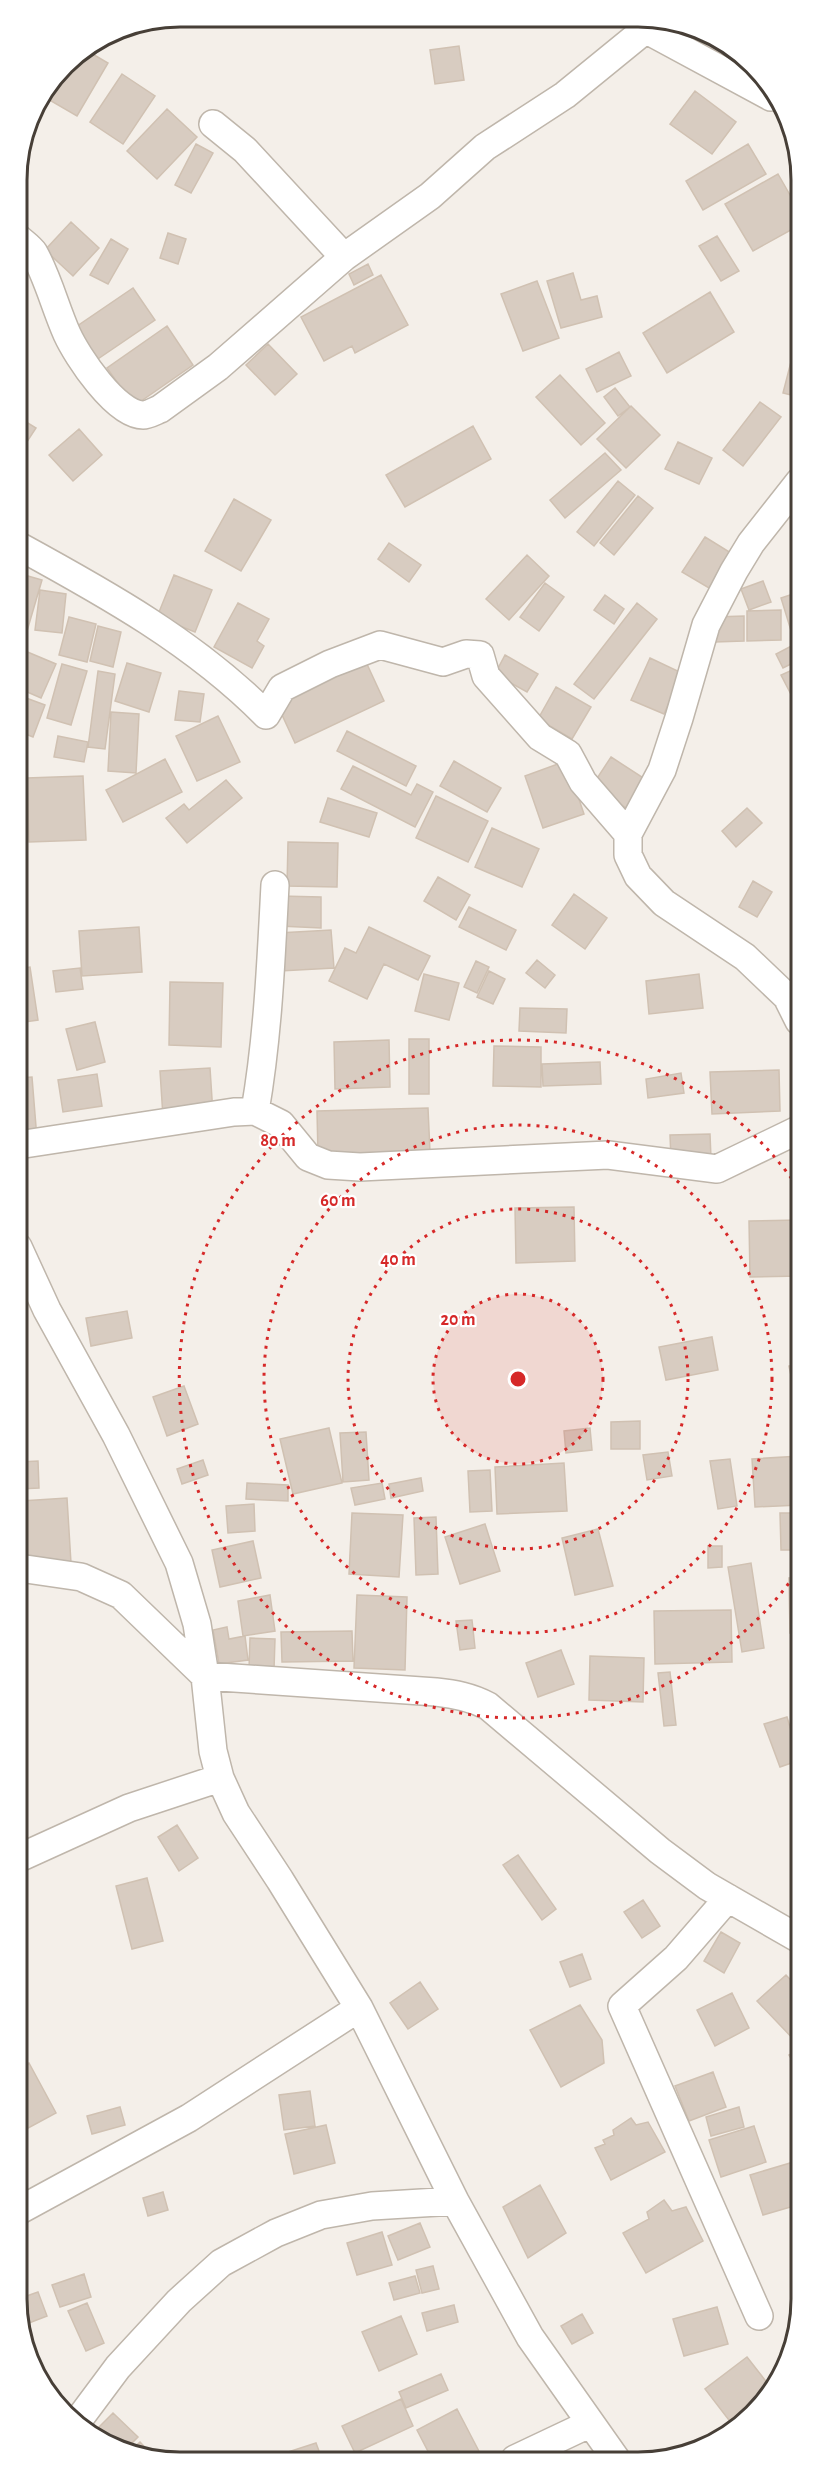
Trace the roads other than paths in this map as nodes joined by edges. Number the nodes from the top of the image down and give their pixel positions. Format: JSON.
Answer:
{"nodes":[{"id":1,"x":649,"y":28,"type":"edge"},
{"id":2,"x":657,"y":28,"type":"edge"},
{"id":3,"x":763,"y":92,"type":"edge"},
{"id":4,"x":213,"y":124,"type":"dead end"},
{"id":5,"x":27,"y":245,"type":"edge"},
{"id":6,"x":344,"y":257,"type":"junction"},
{"id":7,"x":791,"y":492,"type":"edge"},
{"id":8,"x":27,"y":550,"type":"edge"},
{"id":9,"x":628,"y":834,"type":"junction"},
{"id":10,"x":275,"y":885,"type":"dead end"},
{"id":11,"x":791,"y":1004,"type":"edge"},
{"id":12,"x":255,"y":1111,"type":"junction"},
{"id":13,"x":791,"y":1133,"type":"edge"},
{"id":14,"x":27,"y":1144,"type":"edge"},
{"id":15,"x":27,"y":1267,"type":"edge"},
{"id":16,"x":27,"y":1569,"type":"edge"},
{"id":17,"x":206,"y":1676,"type":"junction"},
{"id":18,"x":220,"y":1778,"type":"junction"},
{"id":19,"x":27,"y":1854,"type":"edge"},
{"id":20,"x":728,"y":1898,"type":"junction"},
{"id":21,"x":791,"y":1934,"type":"edge"},
{"id":22,"x":359,"y":2008,"type":"junction"},
{"id":23,"x":454,"y":2201,"type":"junction"},
{"id":24,"x":27,"y":2206,"type":"edge"},
{"id":25,"x":759,"y":2316,"type":"dead end"},
{"id":26,"x":82,"y":2416,"type":"edge"},
{"id":27,"x":589,"y":2424,"type":"junction"},
{"id":28,"x":530,"y":2452,"type":"edge"},
{"id":29,"x":611,"y":2452,"type":"edge"}],
"edges":[{"from":1,"to":6,"type":"street"},
{"from":2,"to":3,"type":"street"},
{"from":4,"to":6,"type":"street"},
{"from":5,"to":6,"type":"street"},
{"from":7,"to":9,"type":"street"},
{"from":8,"to":9,"type":"street"},
{"from":9,"to":11,"type":"street"},
{"from":10,"to":12,"type":"street"},
{"from":12,"to":13,"type":"street"},
{"from":12,"to":14,"type":"street"},
{"from":15,"to":17,"type":"street"},
{"from":16,"to":17,"type":"street"},
{"from":17,"to":18,"type":"street"},
{"from":17,"to":20,"type":"street"},
{"from":18,"to":19,"type":"street"},
{"from":18,"to":22,"type":"street"},
{"from":20,"to":21,"type":"street"},
{"from":20,"to":25,"type":"street"},
{"from":22,"to":23,"type":"street"},
{"from":22,"to":24,"type":"street"},
{"from":23,"to":26,"type":"street"},
{"from":23,"to":27,"type":"street"},
{"from":27,"to":28,"type":"street"},
{"from":27,"to":29,"type":"street"}]}
